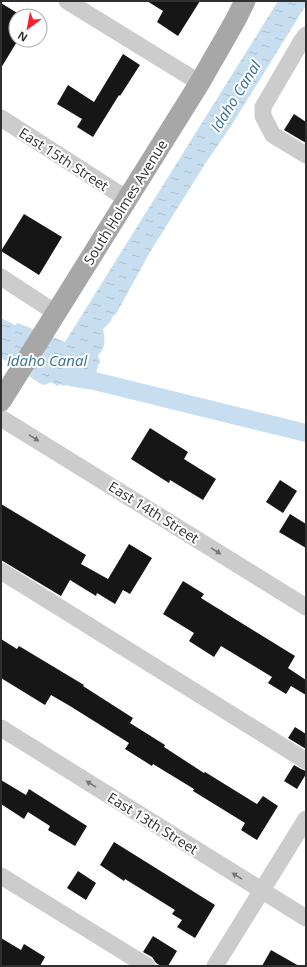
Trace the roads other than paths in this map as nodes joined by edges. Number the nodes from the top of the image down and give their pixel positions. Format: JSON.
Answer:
{"nodes":[{"id":1,"x":67,"y":1,"type":"edge"},
{"id":2,"x":246,"y":1,"type":"edge"},
{"id":3,"x":306,"y":35,"type":"edge"},
{"id":4,"x":200,"y":83,"type":"junction"},
{"id":5,"x":1,"y":118,"type":"edge"},
{"id":6,"x":306,"y":155,"type":"edge"},
{"id":7,"x":127,"y":199,"type":"junction"},
{"id":8,"x":1,"y":277,"type":"edge"},
{"id":9,"x":56,"y":313,"type":"junction"},
{"id":10,"x":1,"y":400,"type":"edge"},
{"id":11,"x":1,"y":418,"type":"edge"},
{"id":12,"x":1,"y":571,"type":"edge"},
{"id":13,"x":306,"y":607,"type":"edge"},
{"id":14,"x":1,"y":728,"type":"edge"},
{"id":15,"x":306,"y":761,"type":"edge"},
{"id":16,"x":306,"y":819,"type":"edge"},
{"id":17,"x":1,"y":876,"type":"edge"},
{"id":18,"x":261,"y":891,"type":"junction"},
{"id":19,"x":306,"y":918,"type":"edge"},
{"id":20,"x":146,"y":966,"type":"edge"},
{"id":21,"x":215,"y":966,"type":"edge"}],
"edges":[{"from":1,"to":4,"type":"street"},
{"from":2,"to":4,"type":"main road","name":"South Holmes Avenue"},
{"from":3,"to":6,"type":"street"},
{"from":4,"to":7,"type":"main road","name":"South Holmes Avenue"},
{"from":5,"to":7,"type":"street","name":"East 15th Street"},
{"from":7,"to":9,"type":"main road","name":"South Holmes Avenue"},
{"from":8,"to":9,"type":"street"},
{"from":9,"to":10,"type":"main road","name":"South Holmes Avenue"},
{"from":11,"to":13,"type":"street","name":"East 14th Street","one_way":true},
{"from":12,"to":15,"type":"street"},
{"from":18,"to":14,"type":"street","name":"East 13th Street","one_way":true},
{"from":16,"to":18,"type":"street"},
{"from":17,"to":20,"type":"street"},
{"from":18,"to":19,"type":"street","name":"East 13th Street"},
{"from":18,"to":21,"type":"street"}]}
